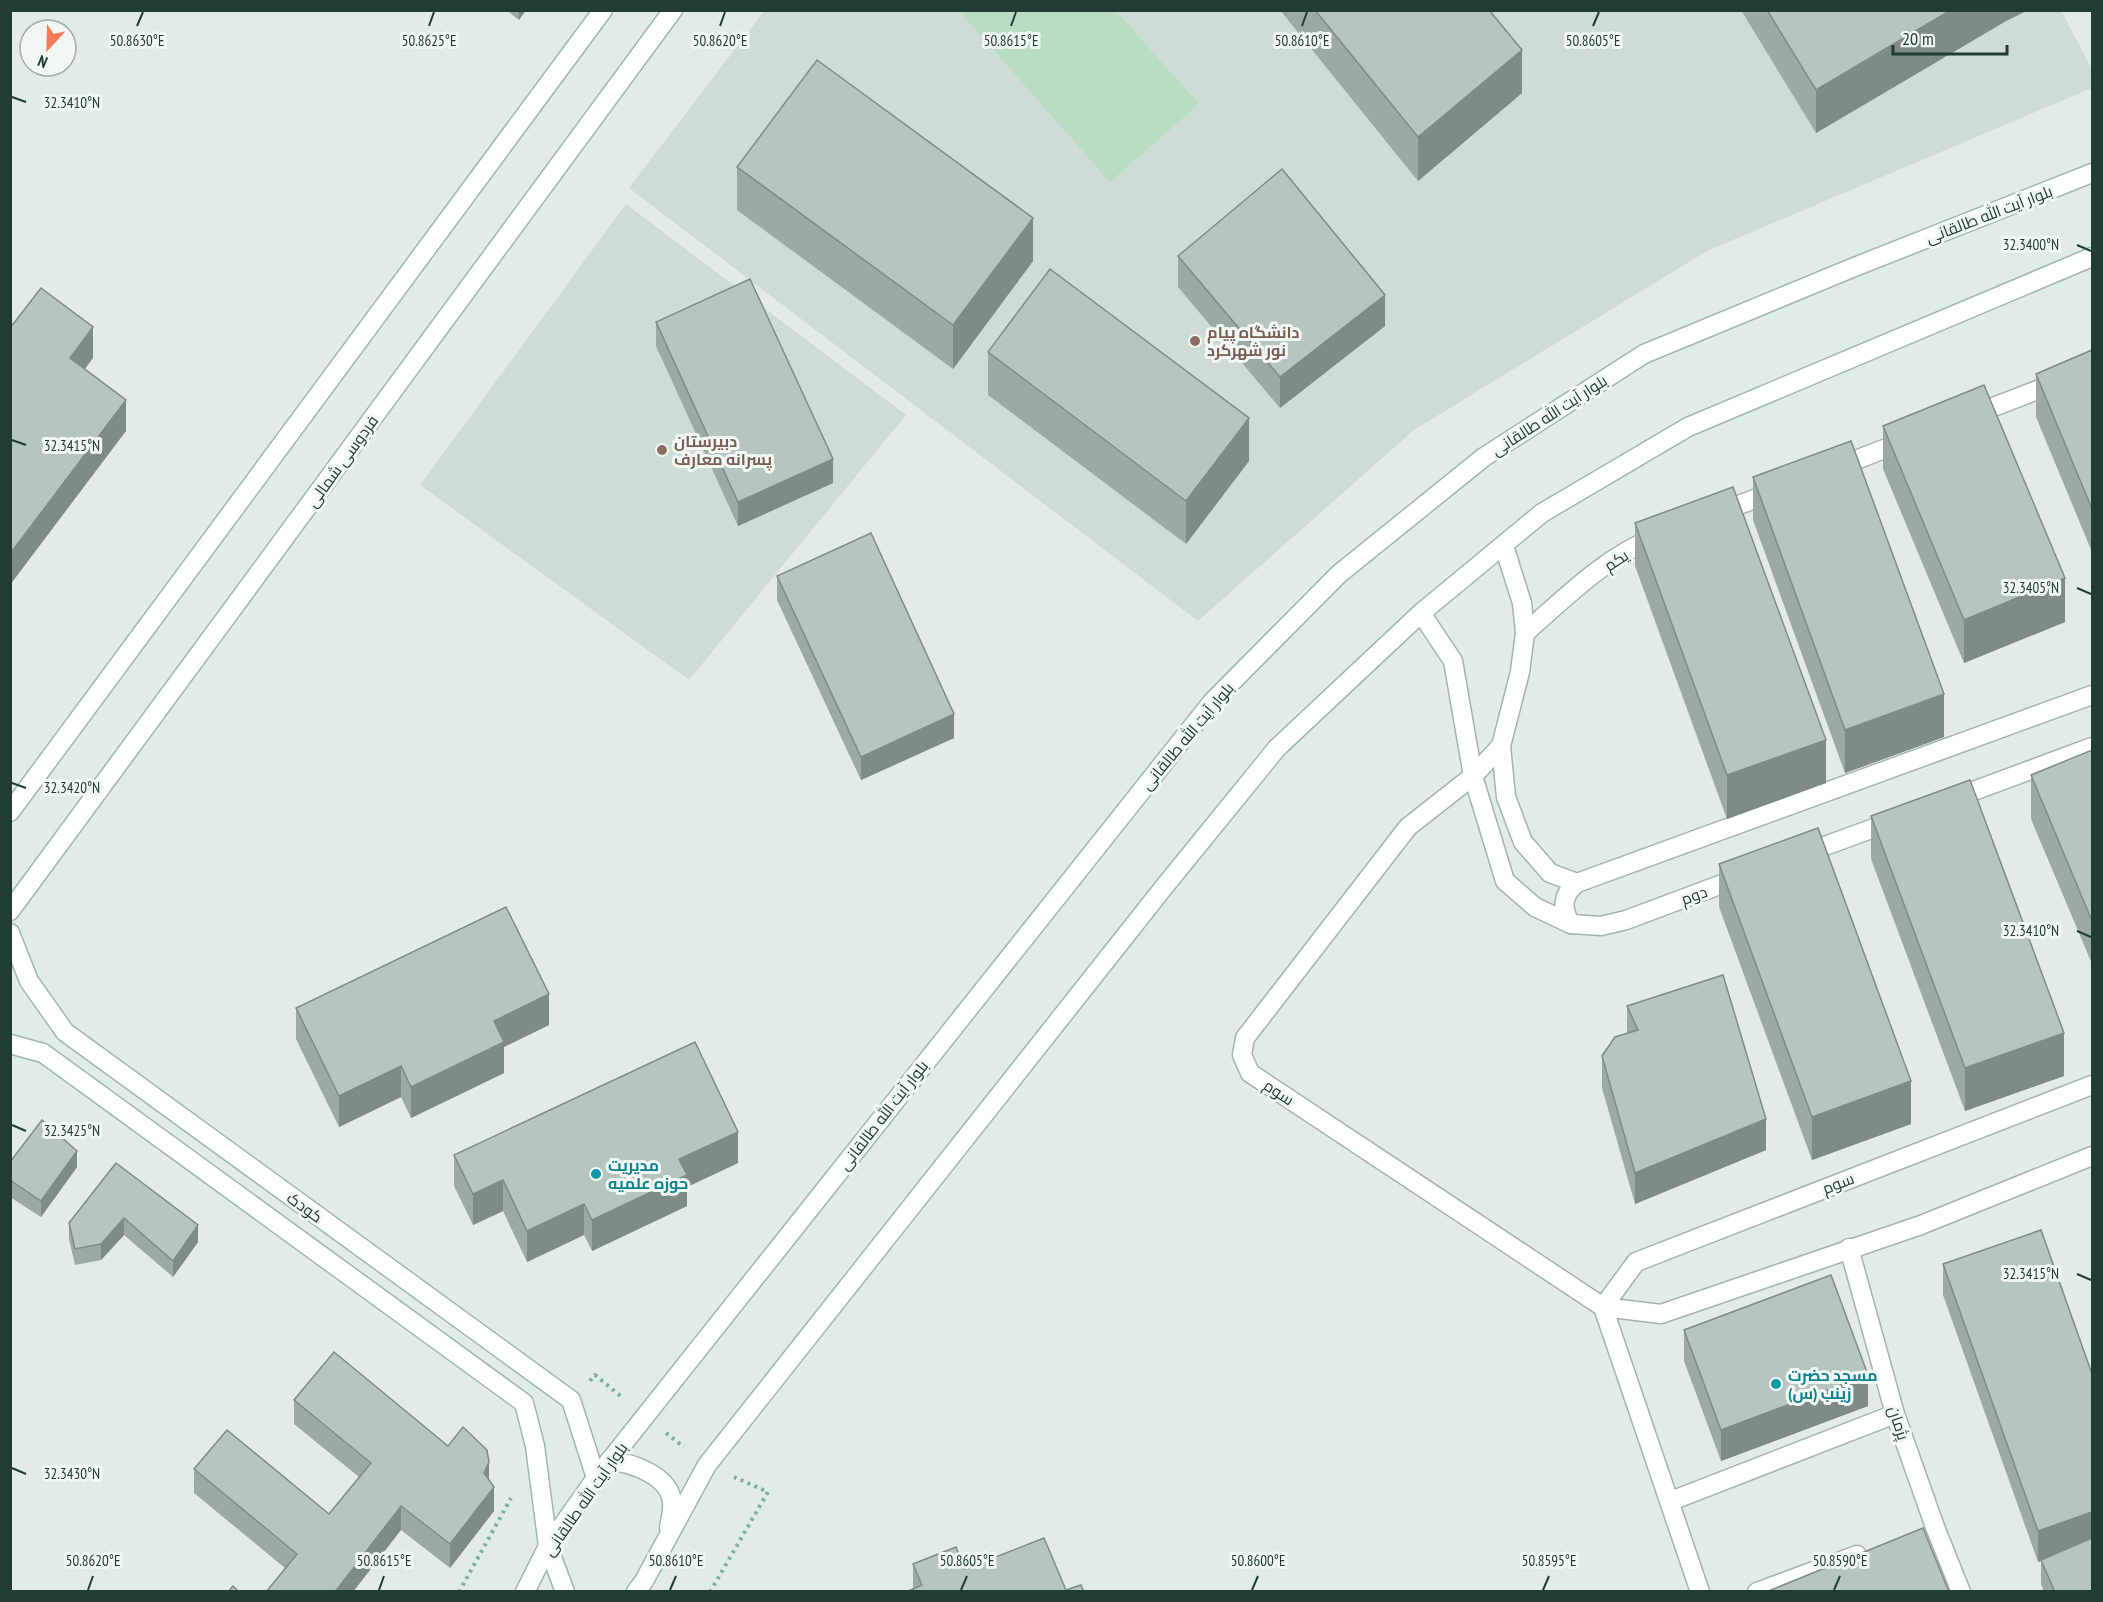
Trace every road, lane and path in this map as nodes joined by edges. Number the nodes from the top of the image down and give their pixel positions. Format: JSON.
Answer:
{"nodes":[{"id":1,"x":603,"y":10,"type":"edge"},
{"id":2,"x":673,"y":10,"type":"edge"},
{"id":3,"x":2092,"y":173,"type":"edge"},
{"id":4,"x":2092,"y":258,"type":"edge"},
{"id":5,"x":2092,"y":369,"type":"edge"},
{"id":6,"x":1958,"y":420,"type":"edge"},
{"id":7,"x":1925,"y":434,"type":"edge"},
{"id":8,"x":1813,"y":477,"type":"edge"},
{"id":9,"x":1791,"y":485,"type":"edge"},
{"id":10,"x":1701,"y":520,"type":"edge"},
{"id":11,"x":1668,"y":533,"type":"edge"},
{"id":12,"x":1503,"y":546,"type":"junction"},
{"id":13,"x":1421,"y":613,"type":"junction"},
{"id":14,"x":1525,"y":633,"type":"junction"},
{"id":15,"x":2092,"y":695,"type":"edge"},
{"id":16,"x":1501,"y":746,"type":"junction"},
{"id":17,"x":2092,"y":747,"type":"edge"},
{"id":18,"x":1473,"y":776,"type":"junction"},
{"id":19,"x":1937,"y":804,"type":"edge"},
{"id":20,"x":10,"y":812,"type":"edge"},
{"id":21,"x":1915,"y":813,"type":"edge"},
{"id":22,"x":1782,"y":862,"type":"edge"},
{"id":23,"x":1759,"y":870,"type":"edge"},
{"id":24,"x":1578,"y":883,"type":"junction"},
{"id":25,"x":10,"y":911,"type":"edge"},
{"id":26,"x":1572,"y":924,"type":"junction"},
{"id":27,"x":10,"y":933,"type":"edge"},
{"id":28,"x":10,"y":1044,"type":"edge"},
{"id":29,"x":2092,"y":1085,"type":"edge"},
{"id":30,"x":2092,"y":1156,"type":"edge"},
{"id":31,"x":1849,"y":1248,"type":"junction"},
{"id":32,"x":1603,"y":1307,"type":"junction"},
{"id":33,"x":1895,"y":1414,"type":"junction"},
{"id":34,"x":609,"y":1461,"type":"junction"},
{"id":35,"x":707,"y":1466,"type":"junction"},
{"id":36,"x":596,"y":1478,"type":"junction"},
{"id":37,"x":512,"y":1495,"type":"dead end"},
{"id":38,"x":1671,"y":1501,"type":"junction"},
{"id":39,"x":1935,"y":1527,"type":"junction"},
{"id":40,"x":1913,"y":1535,"type":"edge"},
{"id":41,"x":668,"y":1538,"type":"junction"},
{"id":42,"x":548,"y":1546,"type":"junction"},
{"id":43,"x":1880,"y":1547,"type":"edge"},
{"id":44,"x":642,"y":1588,"type":"edge"},
{"id":45,"x":459,"y":1592,"type":"edge"},
{"id":46,"x":525,"y":1592,"type":"edge"},
{"id":47,"x":565,"y":1592,"type":"edge"},
{"id":48,"x":710,"y":1592,"type":"edge"},
{"id":49,"x":1700,"y":1592,"type":"edge"},
{"id":50,"x":1757,"y":1592,"type":"edge"},
{"id":51,"x":1961,"y":1592,"type":"edge"}],
"edges":[{"from":1,"to":20,"type":"main road"},
{"from":2,"to":25,"type":"main road","name":"فردوسی شمالی"},
{"from":3,"to":34,"type":"main road","name":"بلوار آیت الله طالقانی"},
{"from":4,"to":12,"type":"main road"},
{"from":5,"to":6,"type":"main road"},
{"from":7,"to":8,"type":"main road"},
{"from":9,"to":10,"type":"main road"},
{"from":11,"to":14,"type":"main road","name":"یکم"},
{"from":12,"to":13,"type":"main road"},
{"from":12,"to":14,"type":"main road"},
{"from":13,"to":18,"type":"main road","name":"دوم"},
{"from":13,"to":35,"type":"main road"},
{"from":14,"to":16,"type":"main road"},
{"from":15,"to":24,"type":"main road"},
{"from":16,"to":18,"type":"main road","name":"سوم"},
{"from":16,"to":24,"type":"main road"},
{"from":17,"to":19,"type":"main road"},
{"from":18,"to":26,"type":"main road","name":"دوم"},
{"from":18,"to":32,"type":"main road","name":"سوم"},
{"from":21,"to":22,"type":"main road"},
{"from":23,"to":26,"type":"main road","name":"دوم"},
{"from":24,"to":26,"type":"main road"},
{"from":27,"to":36,"type":"main road","name":"کودک"},
{"from":28,"to":42,"type":"main road","name":"کودک"},
{"from":29,"to":32,"type":"main road","name":"سوم"},
{"from":30,"to":31,"type":"main road","name":"سوم"},
{"from":31,"to":32,"type":"main road","name":"سوم"},
{"from":31,"to":33,"type":"main road","name":"پژمان"},
{"from":32,"to":38,"type":"main road"},
{"from":33,"to":38,"type":"main road"},
{"from":33,"to":39,"type":"main road","name":"پژمان"},
{"from":34,"to":36,"type":"main road","name":"بلوار آیت الله طالقانی"},
{"from":34,"to":41,"type":"main road"},
{"from":35,"to":41,"type":"main road"},
{"from":35,"to":48,"type":"path"},
{"from":36,"to":42,"type":"main road","name":"بلوار آیت الله طالقانی"},
{"from":37,"to":45,"type":"path"},
{"from":38,"to":49,"type":"main road"},
{"from":39,"to":40,"type":"main road"},
{"from":39,"to":51,"type":"main road","name":"پژمان"},
{"from":41,"to":44,"type":"main road"},
{"from":42,"to":46,"type":"main road","name":"بلوار آیت الله طالقانی"},
{"from":42,"to":47,"type":"main road","name":"کودک"},
{"from":43,"to":50,"type":"main road"}]}
